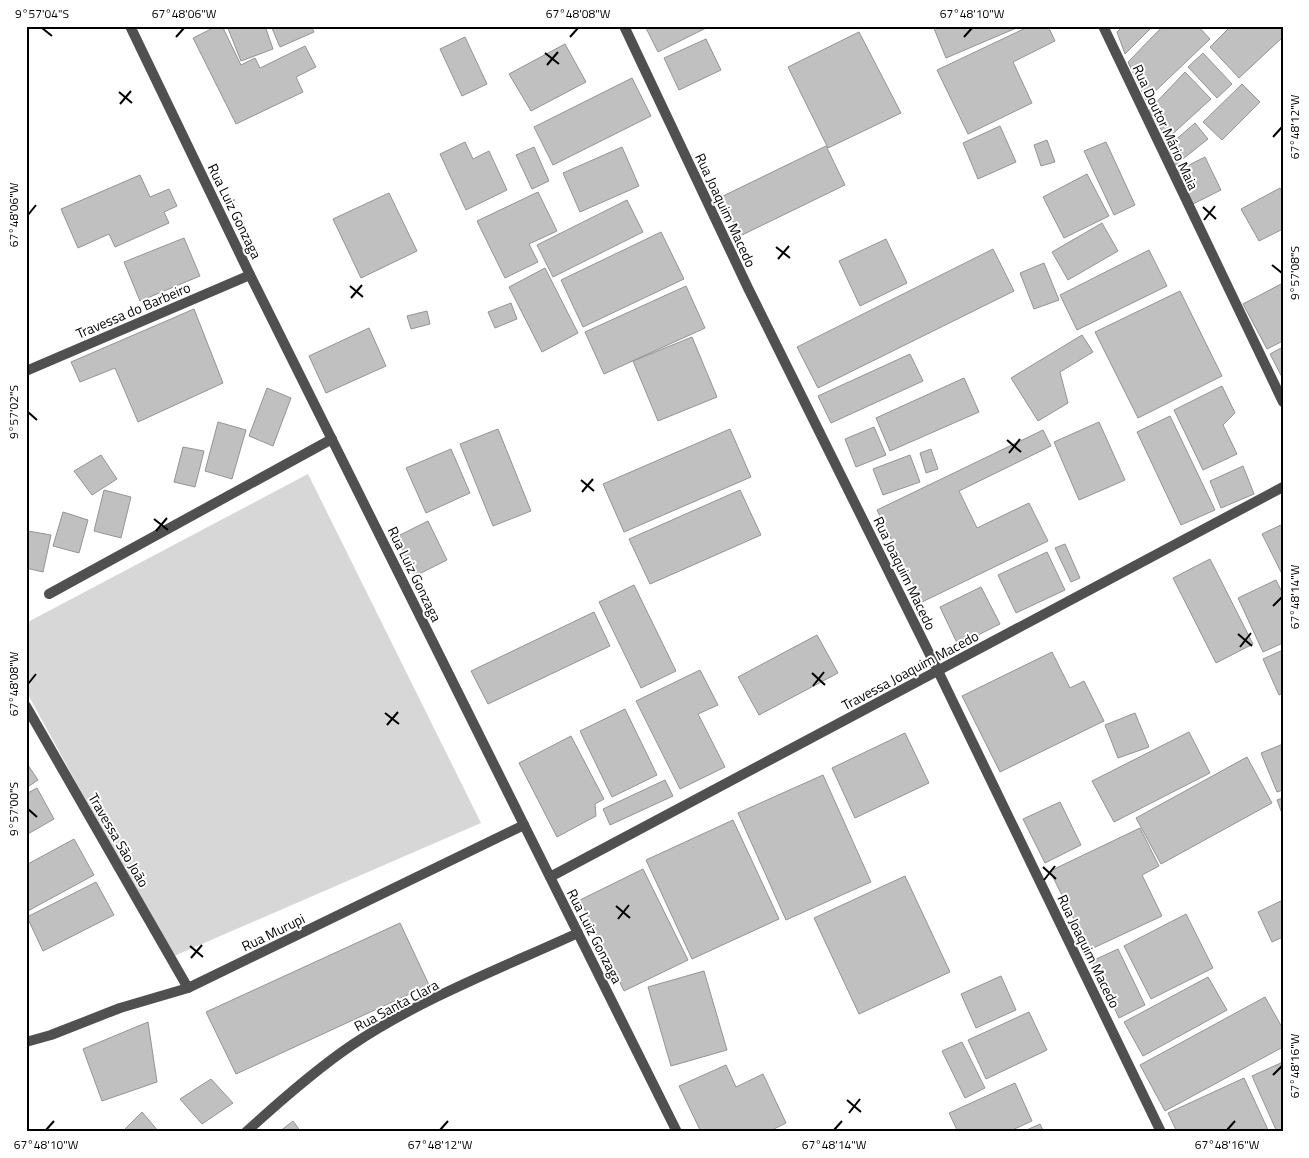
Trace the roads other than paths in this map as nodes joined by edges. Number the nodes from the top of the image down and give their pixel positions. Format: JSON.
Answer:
{"nodes":[{"id":1,"x":130,"y":26,"type":"edge"},
{"id":2,"x":624,"y":26,"type":"edge"},
{"id":3,"x":1103,"y":26,"type":"edge"},
{"id":4,"x":250,"y":275,"type":"junction"},
{"id":5,"x":26,"y":370,"type":"edge"},
{"id":6,"x":1283,"y":402,"type":"edge"},
{"id":7,"x":332,"y":439,"type":"junction"},
{"id":8,"x":1283,"y":487,"type":"edge"},
{"id":9,"x":49,"y":594,"type":"dead end"},
{"id":10,"x":938,"y":671,"type":"junction"},
{"id":11,"x":26,"y":706,"type":"edge"},
{"id":12,"x":524,"y":825,"type":"junction"},
{"id":13,"x":550,"y":877,"type":"junction"},
{"id":14,"x":578,"y":933,"type":"junction"},
{"id":15,"x":188,"y":988,"type":"junction"},
{"id":16,"x":26,"y":1042,"type":"edge"},
{"id":17,"x":246,"y":1132,"type":"edge"},
{"id":18,"x":678,"y":1132,"type":"edge"},
{"id":19,"x":1161,"y":1132,"type":"edge"}],
"edges":[{"from":1,"to":4,"type":"street","name":"Rua Luiz Gonzaga"},
{"from":2,"to":10,"type":"street","name":"Rua Joaquim Macedo"},
{"from":3,"to":6,"type":"street","name":"Rua Doutor Mário Maia"},
{"from":4,"to":5,"type":"street","name":"Travessa do Barbeiro"},
{"from":4,"to":7,"type":"street","name":"Rua Luiz Gonzaga"},
{"from":7,"to":9,"type":"street"},
{"from":7,"to":12,"type":"street","name":"Rua Luiz Gonzaga"},
{"from":8,"to":10,"type":"street","name":"Travessa Joaquim Macedo"},
{"from":10,"to":13,"type":"street","name":"Travessa Joaquim Macedo"},
{"from":10,"to":19,"type":"street","name":"Rua Joaquim Macedo"},
{"from":11,"to":15,"type":"street","name":"Travessa São João"},
{"from":12,"to":13,"type":"street","name":"Rua Luiz Gonzaga"},
{"from":12,"to":15,"type":"street","name":"Rua Murupi"},
{"from":13,"to":14,"type":"street","name":"Rua Luiz Gonzaga"},
{"from":14,"to":17,"type":"street","name":"Rua Santa Clara"},
{"from":14,"to":18,"type":"street","name":"Rua Luiz Gonzaga"},
{"from":15,"to":16,"type":"street","name":"Rua Murupi"}]}
